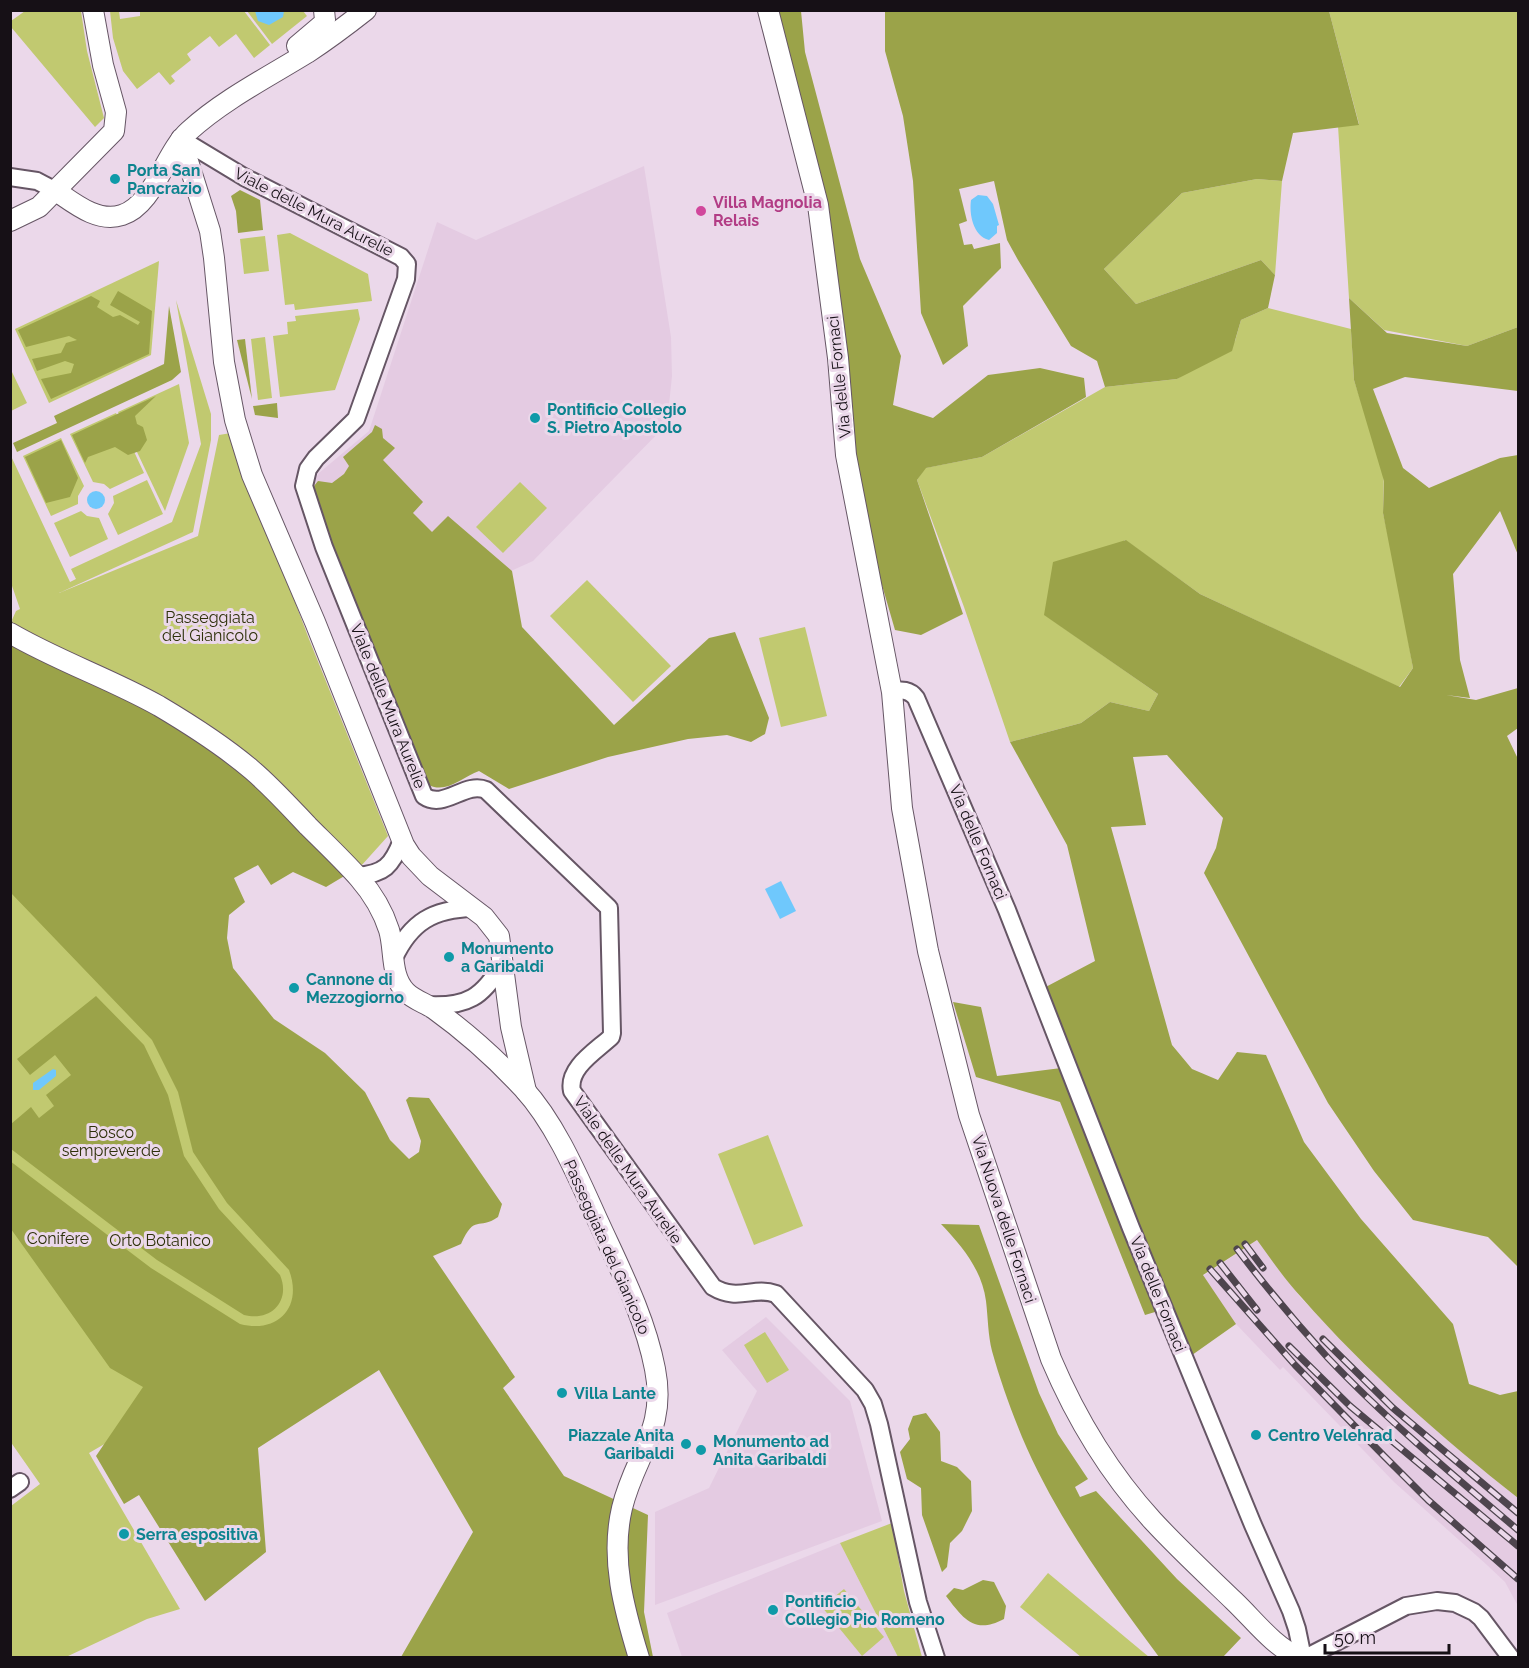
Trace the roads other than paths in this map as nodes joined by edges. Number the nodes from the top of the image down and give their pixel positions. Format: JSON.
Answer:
{"nodes":[{"id":1,"x":93,"y":10,"type":"edge"},
{"id":2,"x":324,"y":10,"type":"edge"},
{"id":3,"x":366,"y":10,"type":"edge"},
{"id":4,"x":768,"y":10,"type":"edge"},
{"id":5,"x":247,"y":89,"type":"junction"},
{"id":6,"x":182,"y":139,"type":"junction"},
{"id":7,"x":10,"y":177,"type":"edge"},
{"id":8,"x":56,"y":191,"type":"junction"},
{"id":9,"x":10,"y":221,"type":"edge"},
{"id":10,"x":10,"y":633,"type":"edge"},
{"id":11,"x":892,"y":692,"type":"junction"},
{"id":12,"x":402,"y":840,"type":"junction"},
{"id":13,"x":357,"y":876,"type":"junction"},
{"id":14,"x":473,"y":908,"type":"junction"},
{"id":15,"x":394,"y":958,"type":"junction"},
{"id":16,"x":502,"y":964,"type":"junction"},
{"id":17,"x":428,"y":1005,"type":"junction"},
{"id":18,"x":526,"y":1091,"type":"junction"},
{"id":19,"x":639,"y":1658,"type":"edge"},
{"id":20,"x":936,"y":1658,"type":"edge"},
{"id":21,"x":1303,"y":1658,"type":"edge"},
{"id":22,"x":1510,"y":1658,"type":"edge"}],
"edges":[{"from":1,"to":8,"type":"street"},
{"from":2,"to":5,"type":"street"},
{"from":3,"to":5,"type":"street"},
{"from":4,"to":11,"type":"street","name":"Via delle Fornaci"},
{"from":5,"to":6,"type":"street"},
{"from":6,"to":8,"type":"street"},
{"from":6,"to":12,"type":"street"},
{"from":6,"to":20,"type":"street","name":"Viale delle Mura Aurelie"},
{"from":7,"to":8,"type":"street"},
{"from":8,"to":9,"type":"street"},
{"from":10,"to":13,"type":"street"},
{"from":11,"to":21,"type":"street","name":"Via delle Fornaci"},
{"from":11,"to":21,"type":"street","name":"Via Nuova delle Fornaci"},
{"from":12,"to":13,"type":"street"},
{"from":12,"to":14,"type":"street"},
{"from":13,"to":15,"type":"street"},
{"from":14,"to":15,"type":"street"},
{"from":14,"to":16,"type":"street"},
{"from":15,"to":17,"type":"street"},
{"from":16,"to":17,"type":"street"},
{"from":16,"to":18,"type":"street"},
{"from":17,"to":18,"type":"street"},
{"from":18,"to":19,"type":"street","name":"Passeggiata del Gianicolo"},
{"from":21,"to":22,"type":"street"}]}
